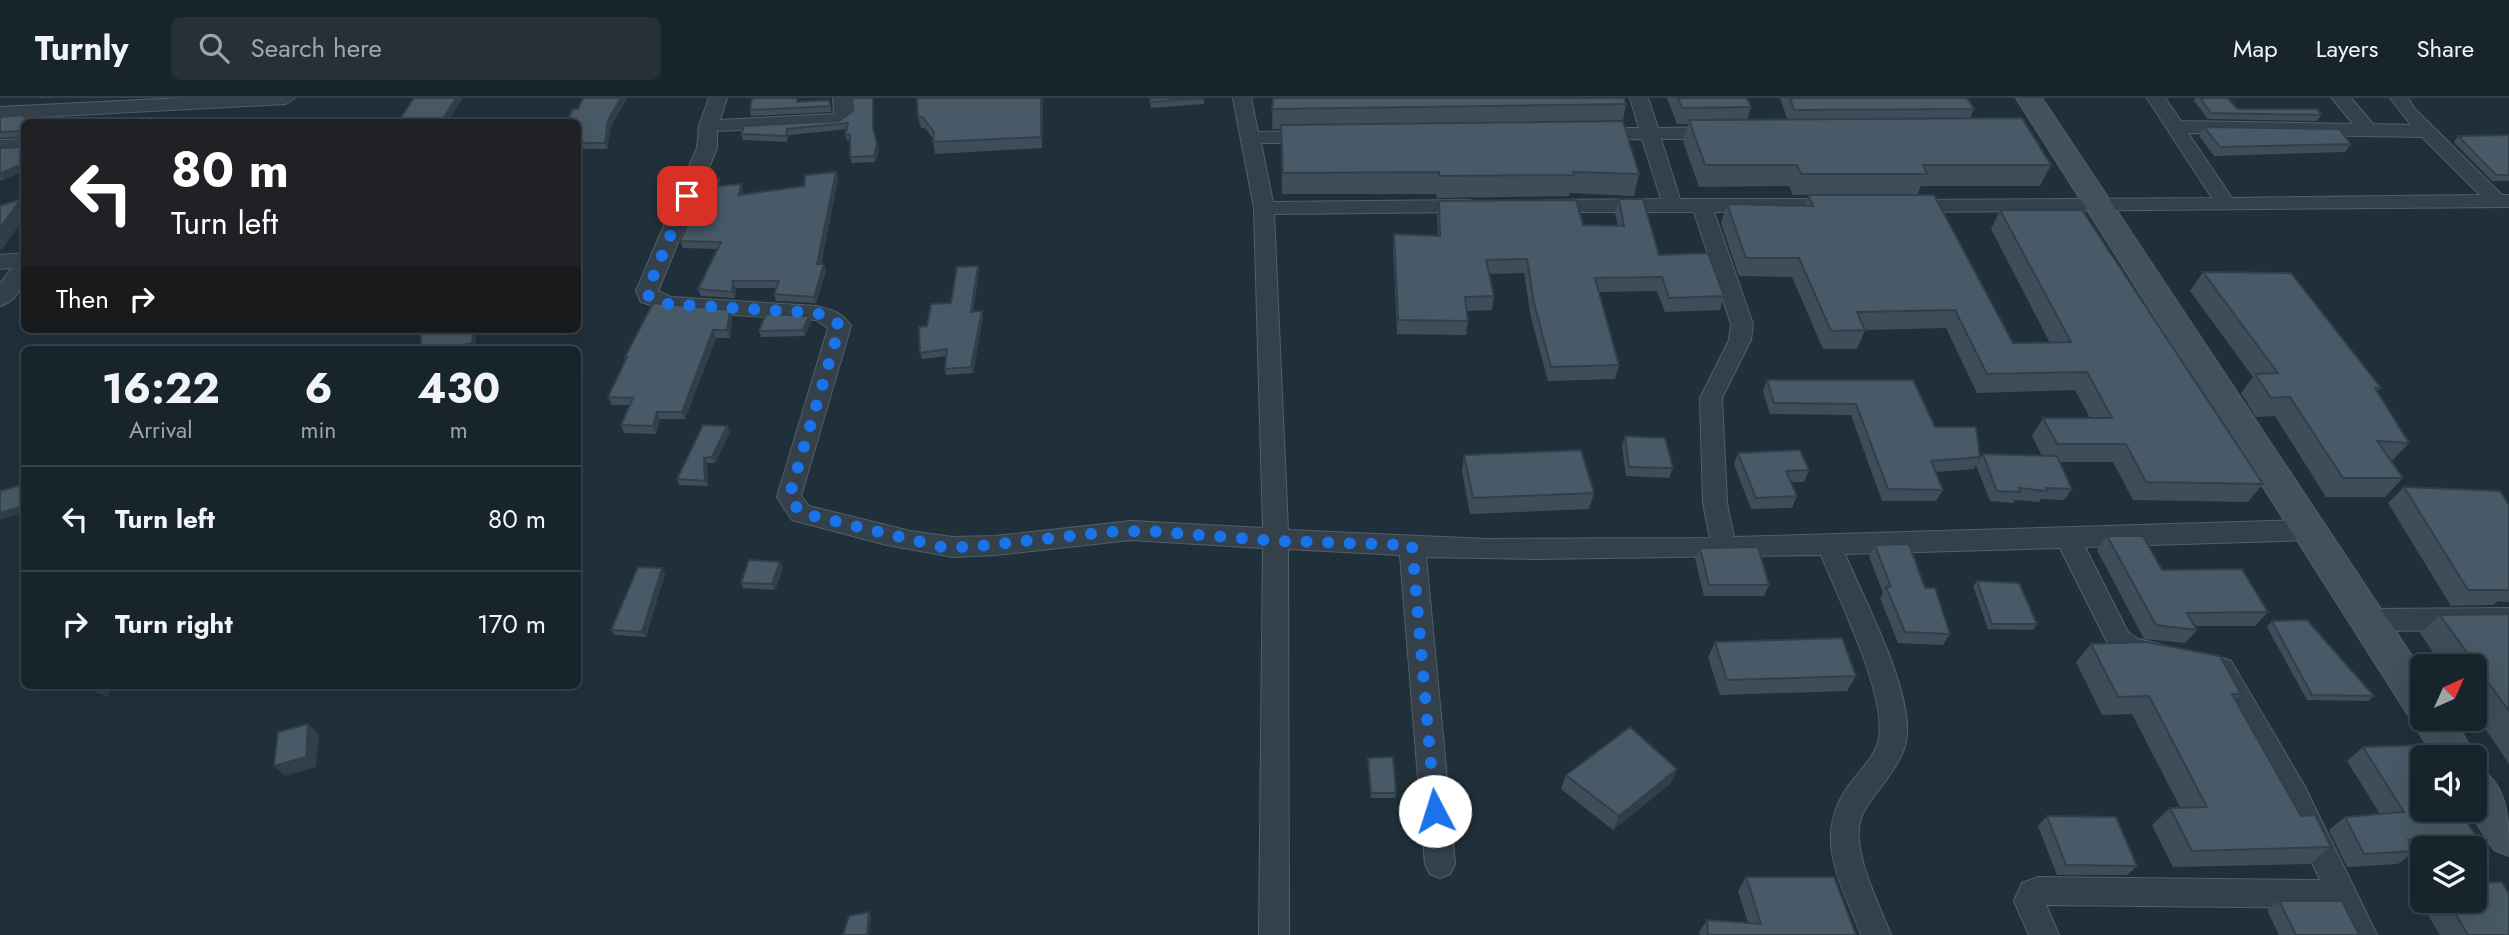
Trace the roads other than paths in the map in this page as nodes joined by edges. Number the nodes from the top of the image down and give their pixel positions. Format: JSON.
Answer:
{"nodes":[{"id":1,"x":286,"y":98,"type":"edge"},
{"id":2,"x":718,"y":98,"type":"edge"},
{"id":3,"x":842,"y":98,"type":"edge"},
{"id":4,"x":1242,"y":98,"type":"edge"},
{"id":5,"x":1639,"y":98,"type":"edge"},
{"id":6,"x":2029,"y":98,"type":"edge"},
{"id":7,"x":2156,"y":98,"type":"edge"},
{"id":8,"x":2341,"y":98,"type":"edge"},
{"id":9,"x":2399,"y":98,"type":"edge"},
{"id":10,"x":140,"y":102,"type":"edge"},
{"id":11,"x":0,"y":113,"type":"edge"},
{"id":12,"x":127,"y":119,"type":"edge"},
{"id":13,"x":708,"y":126,"type":"junction"},
{"id":14,"x":2175,"y":127,"type":"junction"},
{"id":15,"x":2366,"y":128,"type":"junction"},
{"id":16,"x":2427,"y":131,"type":"junction"},
{"id":17,"x":1649,"y":133,"type":"junction"},
{"id":18,"x":1732,"y":133,"type":"edge"},
{"id":19,"x":1571,"y":134,"type":"edge"},
{"id":20,"x":1330,"y":137,"type":"edge"},
{"id":21,"x":1249,"y":138,"type":"junction"},
{"id":22,"x":21,"y":145,"type":"edge"},
{"id":23,"x":0,"y":146,"type":"edge"},
{"id":24,"x":2503,"y":201,"type":"edge"},
{"id":25,"x":1672,"y":204,"type":"junction"},
{"id":26,"x":2225,"y":204,"type":"junction"},
{"id":27,"x":1702,"y":205,"type":"junction"},
{"id":28,"x":1852,"y":205,"type":"edge"},
{"id":29,"x":1894,"y":205,"type":"edge"},
{"id":30,"x":1496,"y":206,"type":"edge"},
{"id":31,"x":1523,"y":206,"type":"edge"},
{"id":32,"x":2099,"y":206,"type":"junction"},
{"id":33,"x":1264,"y":208,"type":"junction"},
{"id":34,"x":21,"y":260,"type":"edge"},
{"id":35,"x":0,"y":261,"type":"edge"},
{"id":36,"x":21,"y":271,"type":"edge"},
{"id":37,"x":0,"y":299,"type":"edge"},
{"id":38,"x":2309,"y":530,"type":"junction"},
{"id":39,"x":2068,"y":538,"type":"junction"},
{"id":40,"x":1278,"y":541,"type":"junction"},
{"id":41,"x":1412,"y":545,"type":"junction"},
{"id":42,"x":1829,"y":545,"type":"junction"},
{"id":43,"x":1724,"y":547,"type":"junction"},
{"id":44,"x":2509,"y":619,"type":"edge"},
{"id":45,"x":2368,"y":620,"type":"junction"},
{"id":46,"x":2410,"y":685,"type":"edge"},
{"id":47,"x":2487,"y":804,"type":"edge"},
{"id":48,"x":2509,"y":838,"type":"edge"},
{"id":49,"x":1440,"y":864,"type":"dead end"},
{"id":50,"x":2342,"y":894,"type":"junction"},
{"id":51,"x":1274,"y":935,"type":"edge"},
{"id":52,"x":1876,"y":935,"type":"edge"},
{"id":53,"x":2044,"y":935,"type":"edge"},
{"id":54,"x":2362,"y":935,"type":"edge"}],
"edges":[{"from":1,"to":10,"type":"street"},
{"from":2,"to":13,"type":"street"},
{"from":3,"to":13,"type":"street"},
{"from":4,"to":21,"type":"street"},
{"from":5,"to":17,"type":"street"},
{"from":6,"to":32,"type":"street"},
{"from":7,"to":14,"type":"street"},
{"from":8,"to":15,"type":"street"},
{"from":9,"to":16,"type":"street"},
{"from":10,"to":11,"type":"street"},
{"from":10,"to":12,"type":"street"},
{"from":13,"to":40,"type":"street"},
{"from":14,"to":15,"type":"street"},
{"from":14,"to":26,"type":"street"},
{"from":15,"to":16,"type":"street"},
{"from":16,"to":24,"type":"street"},
{"from":17,"to":18,"type":"street"},
{"from":17,"to":19,"type":"street"},
{"from":17,"to":25,"type":"street"},
{"from":20,"to":21,"type":"street"},
{"from":21,"to":33,"type":"street"},
{"from":22,"to":23,"type":"street"},
{"from":24,"to":26,"type":"street"},
{"from":25,"to":27,"type":"street"},
{"from":25,"to":31,"type":"street"},
{"from":26,"to":32,"type":"street"},
{"from":27,"to":28,"type":"street"},
{"from":27,"to":43,"type":"street"},
{"from":29,"to":32,"type":"street"},
{"from":30,"to":33,"type":"street"},
{"from":32,"to":38,"type":"street"},
{"from":33,"to":40,"type":"street"},
{"from":34,"to":35,"type":"street"},
{"from":36,"to":37,"type":"street"},
{"from":38,"to":39,"type":"street"},
{"from":38,"to":45,"type":"street"},
{"from":39,"to":42,"type":"street"},
{"from":39,"to":50,"type":"street"},
{"from":40,"to":41,"type":"street"},
{"from":40,"to":51,"type":"street"},
{"from":41,"to":43,"type":"street"},
{"from":41,"to":49,"type":"street"},
{"from":42,"to":43,"type":"street"},
{"from":42,"to":52,"type":"street"},
{"from":44,"to":45,"type":"street"},
{"from":45,"to":46,"type":"street"},
{"from":47,"to":48,"type":"street"},
{"from":50,"to":53,"type":"street"},
{"from":50,"to":54,"type":"street"}]}
